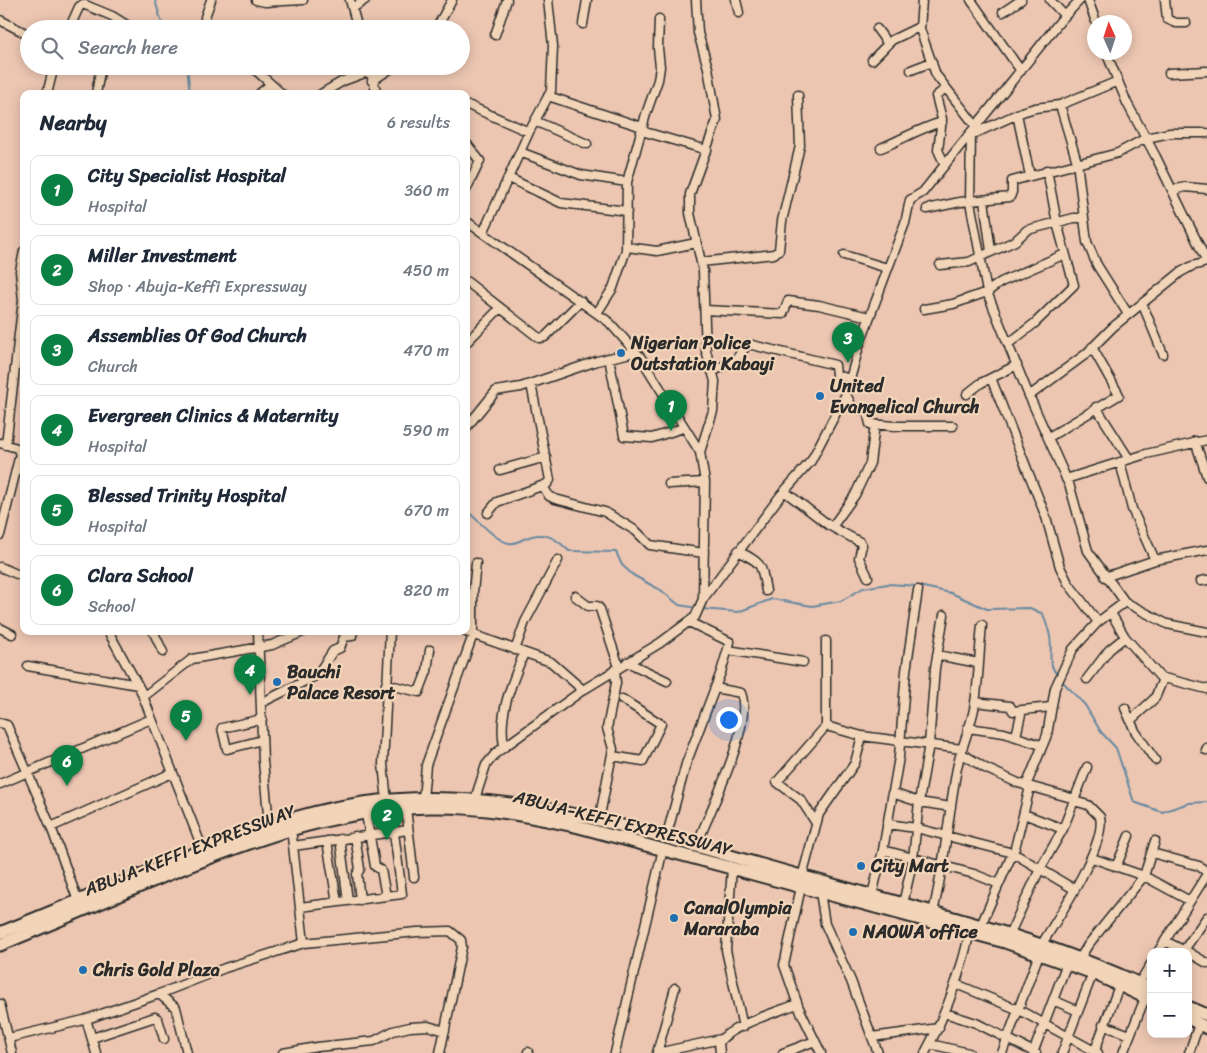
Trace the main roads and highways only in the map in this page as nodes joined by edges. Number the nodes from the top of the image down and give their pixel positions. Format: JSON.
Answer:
{"nodes":[{"id":1,"x":373,"y":808,"type":"junction"},
{"id":2,"x":664,"y":844,"type":"junction"},
{"id":3,"x":802,"y":882,"type":"junction"},
{"id":4,"x":0,"y":933,"type":"edge"},
{"id":5,"x":0,"y":945,"type":"edge"},
{"id":6,"x":1041,"y":949,"type":"junction"},
{"id":7,"x":1147,"y":994,"type":"edge"},
{"id":8,"x":1147,"y":995,"type":"edge"},
{"id":9,"x":1192,"y":1011,"type":"edge"},
{"id":10,"x":1204,"y":1022,"type":"edge"}],
"edges":[{"from":1,"to":2,"type":"highway","name":"ABUJA-KEFFI EXPRESSWAY"},
{"from":1,"to":2,"type":"highway","name":"ABUJA-KEFFI EXPRESSWAY"},
{"from":1,"to":4,"type":"highway","name":"ABUJA-KEFFI EXPRESSWAY"},
{"from":1,"to":5,"type":"highway","name":"ABUJA-KEFFI EXPRESSWAY"},
{"from":2,"to":3,"type":"highway","name":"ABUJA-KEFFI EXPRESSWAY"},
{"from":2,"to":3,"type":"highway","name":"ABUJA-KEFFI EXPRESSWAY"},
{"from":3,"to":6,"type":"highway","name":"ABUJA-KEFFI EXPRESSWAY"},
{"from":3,"to":6,"type":"highway","name":"ABUJA-KEFFI EXPRESSWAY"},
{"from":6,"to":7,"type":"highway","name":"ABUJA-KEFFI EXPRESSWAY"},
{"from":6,"to":8,"type":"highway","name":"ABUJA-KEFFI EXPRESSWAY"},
{"from":9,"to":10,"type":"highway"}]}
